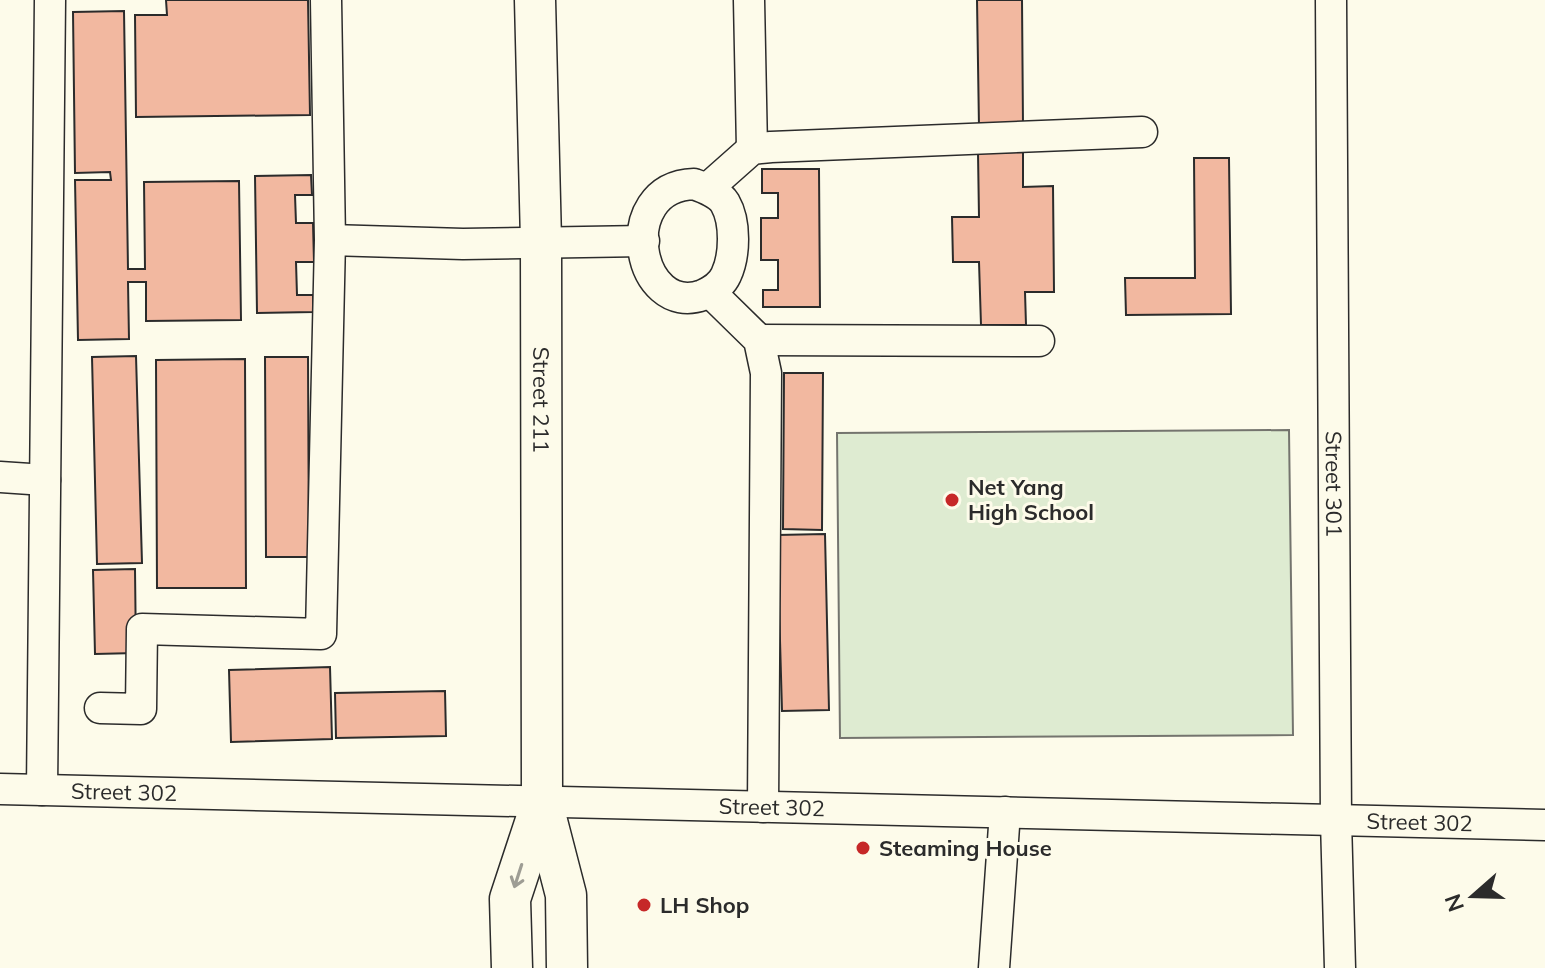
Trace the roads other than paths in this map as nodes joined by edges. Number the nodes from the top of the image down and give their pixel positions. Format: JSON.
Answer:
{"nodes":[{"id":1,"x":50,"y":0,"type":"edge"},
{"id":2,"x":326,"y":0,"type":"edge"},
{"id":3,"x":535,"y":0,"type":"edge"},
{"id":4,"x":749,"y":0,"type":"edge"},
{"id":5,"x":1331,"y":0,"type":"edge"},
{"id":6,"x":1142,"y":132,"type":"dead end"},
{"id":7,"x":752,"y":149,"type":"junction"},
{"id":8,"x":708,"y":188,"type":"junction"},
{"id":9,"x":330,"y":240,"type":"junction"},
{"id":10,"x":541,"y":241,"type":"junction"},
{"id":11,"x":644,"y":241,"type":"junction"},
{"id":12,"x":710,"y":292,"type":"junction"},
{"id":13,"x":759,"y":340,"type":"junction"},
{"id":14,"x":1039,"y":341,"type":"dead end"},
{"id":15,"x":0,"y":477,"type":"edge"},
{"id":16,"x":45,"y":480,"type":"junction"},
{"id":17,"x":100,"y":708,"type":"dead end"},
{"id":18,"x":0,"y":789,"type":"edge"},
{"id":19,"x":42,"y":790,"type":"junction"},
{"id":20,"x":542,"y":802,"type":"junction"},
{"id":21,"x":763,"y":807,"type":"junction"},
{"id":22,"x":1005,"y":812,"type":"junction"},
{"id":23,"x":1336,"y":820,"type":"junction"},
{"id":24,"x":1545,"y":825,"type":"edge"},
{"id":25,"x":512,"y":968,"type":"edge"},
{"id":26,"x":567,"y":968,"type":"edge"},
{"id":27,"x":994,"y":968,"type":"edge"},
{"id":28,"x":1340,"y":968,"type":"edge"}],
"edges":[{"from":1,"to":16,"type":"street"},
{"from":2,"to":9,"type":"street"},
{"from":3,"to":10,"type":"main road","name":"Street 211"},
{"from":4,"to":7,"type":"street"},
{"from":5,"to":23,"type":"street","name":"Street 301"},
{"from":6,"to":7,"type":"street"},
{"from":7,"to":8,"type":"street"},
{"from":8,"to":11,"type":"street"},
{"from":8,"to":12,"type":"street"},
{"from":9,"to":10,"type":"street"},
{"from":9,"to":17,"type":"street"},
{"from":10,"to":11,"type":"street"},
{"from":10,"to":20,"type":"main road","name":"Street 211"},
{"from":11,"to":12,"type":"street"},
{"from":12,"to":13,"type":"street"},
{"from":13,"to":14,"type":"street"},
{"from":13,"to":21,"type":"street"},
{"from":15,"to":16,"type":"street"},
{"from":16,"to":19,"type":"street"},
{"from":18,"to":19,"type":"street","name":"Street 302"},
{"from":19,"to":20,"type":"street","name":"Street 302"},
{"from":20,"to":21,"type":"street","name":"Street 302"},
{"from":20,"to":25,"type":"main road","name":"Street 211","one_way":true},
{"from":20,"to":26,"type":"main road","name":"Street 211"},
{"from":21,"to":22,"type":"street","name":"Street 302"},
{"from":22,"to":23,"type":"street","name":"Street 302"},
{"from":22,"to":27,"type":"street"},
{"from":23,"to":24,"type":"street","name":"Street 302"},
{"from":23,"to":28,"type":"street","name":"Street 301"}]}
